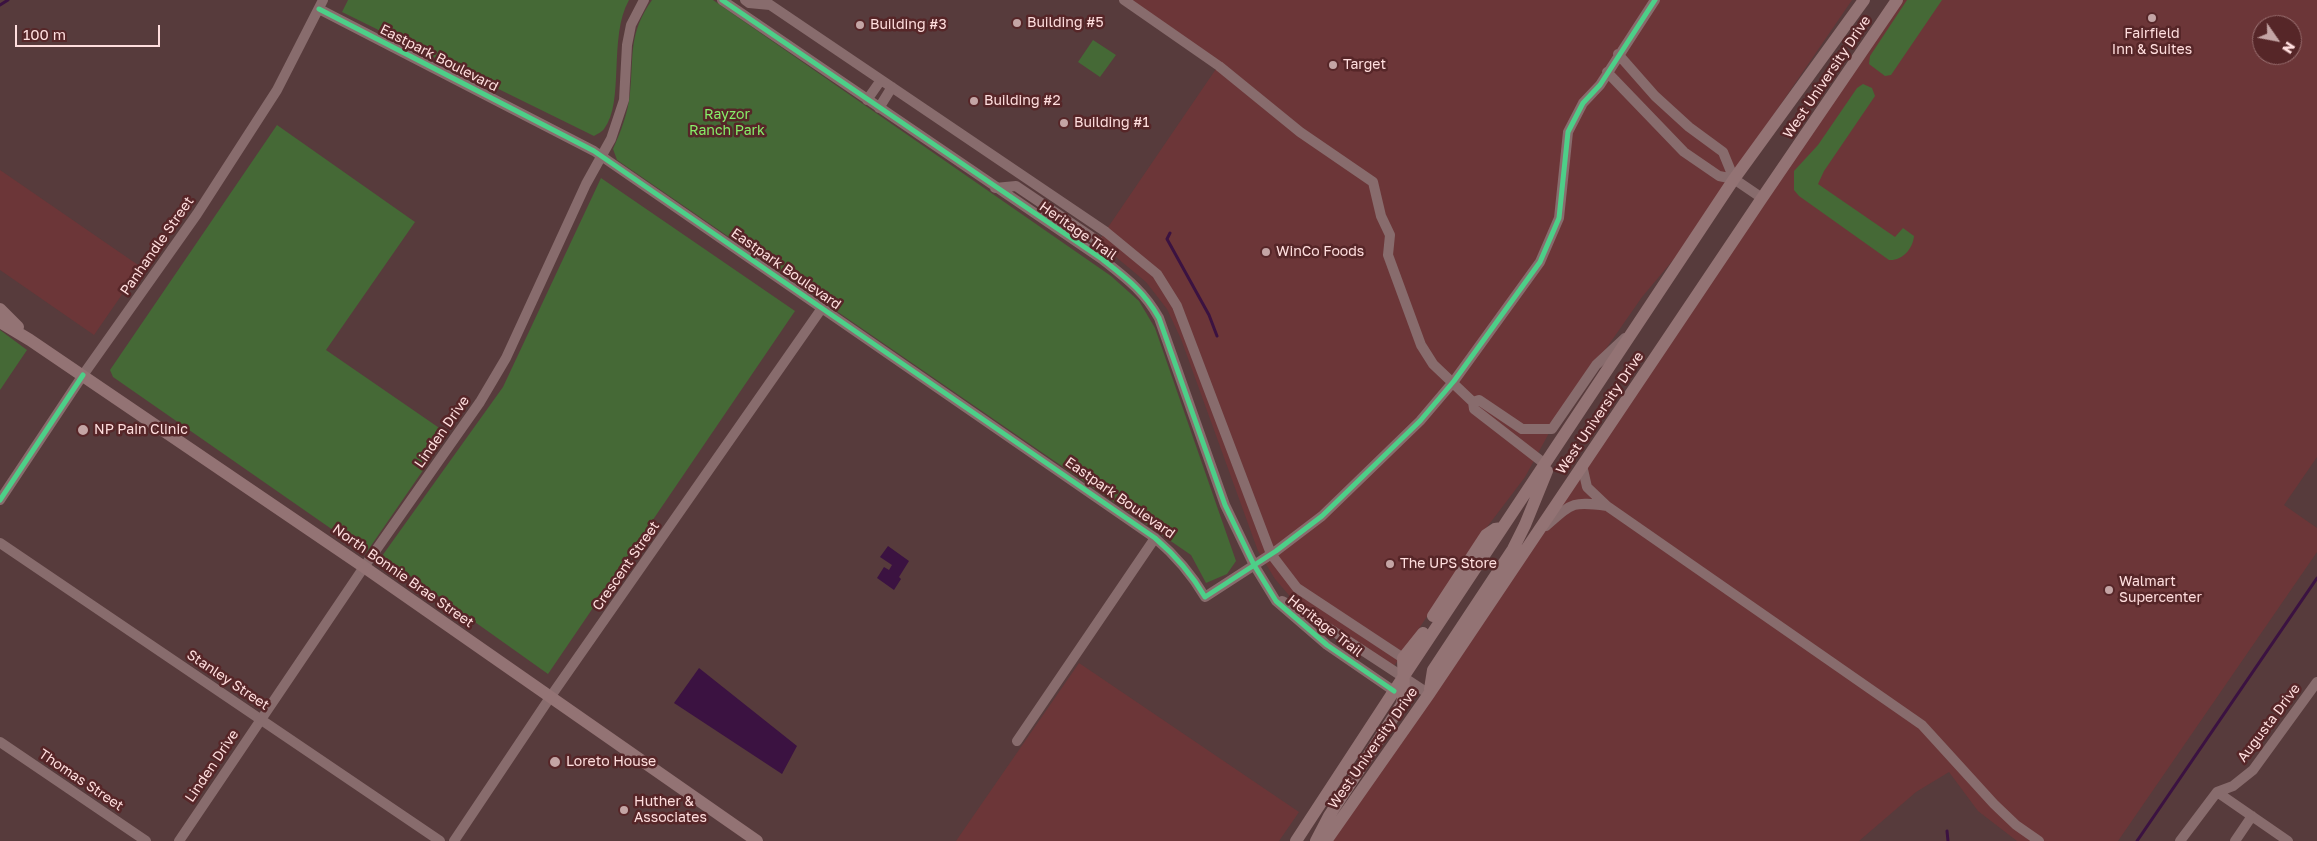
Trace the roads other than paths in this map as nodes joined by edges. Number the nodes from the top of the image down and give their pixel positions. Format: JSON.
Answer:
{"nodes":[{"id":1,"x":644,"y":0,"type":"edge"},
{"id":2,"x":722,"y":0,"type":"edge"},
{"id":3,"x":745,"y":0,"type":"edge"},
{"id":4,"x":1124,"y":0,"type":"edge"},
{"id":5,"x":1655,"y":0,"type":"edge"},
{"id":6,"x":1862,"y":0,"type":"edge"},
{"id":7,"x":1897,"y":0,"type":"edge"},
{"id":8,"x":767,"y":3,"type":"edge"},
{"id":9,"x":321,"y":4,"type":"edge"},
{"id":10,"x":1618,"y":54,"type":"junction"},
{"id":11,"x":1607,"y":72,"type":"junction"},
{"id":12,"x":881,"y":80,"type":"junction"},
{"id":13,"x":892,"y":88,"type":"junction"},
{"id":14,"x":868,"y":100,"type":"junction"},
{"id":15,"x":879,"y":108,"type":"junction"},
{"id":16,"x":602,"y":156,"type":"junction"},
{"id":17,"x":1734,"y":179,"type":"junction"},
{"id":18,"x":995,"y":188,"type":"junction"},
{"id":19,"x":1762,"y":198,"type":"junction"},
{"id":20,"x":1099,"y":242,"type":"dead end"},
{"id":21,"x":822,"y":308,"type":"junction"},
{"id":22,"x":0,"y":309,"type":"edge"},
{"id":23,"x":0,"y":322,"type":"edge"},
{"id":24,"x":1635,"y":329,"type":"junction"},
{"id":25,"x":30,"y":340,"type":"junction"},
{"id":26,"x":83,"y":375,"type":"junction"},
{"id":27,"x":1452,"y":384,"type":"junction"},
{"id":28,"x":1473,"y":402,"type":"junction"},
{"id":29,"x":1557,"y":445,"type":"junction"},
{"id":30,"x":1545,"y":464,"type":"junction"},
{"id":31,"x":1582,"y":465,"type":"junction"},
{"id":32,"x":0,"y":500,"type":"edge"},
{"id":33,"x":1607,"y":506,"type":"junction"},
{"id":34,"x":1502,"y":528,"type":"junction"},
{"id":35,"x":1537,"y":533,"type":"junction"},
{"id":36,"x":1155,"y":538,"type":"junction"},
{"id":37,"x":0,"y":543,"type":"edge"},
{"id":38,"x":1271,"y":554,"type":"junction"},
{"id":39,"x":1254,"y":565,"type":"junction"},
{"id":40,"x":364,"y":567,"type":"junction"},
{"id":41,"x":1272,"y":596,"type":"junction"},
{"id":42,"x":1402,"y":658,"type":"junction"},
{"id":43,"x":1402,"y":678,"type":"junction"},
{"id":44,"x":2317,"y":682,"type":"edge"},
{"id":45,"x":1394,"y":691,"type":"junction"},
{"id":46,"x":1429,"y":694,"type":"junction"},
{"id":47,"x":551,"y":696,"type":"junction"},
{"id":48,"x":261,"y":719,"type":"junction"},
{"id":49,"x":1017,"y":741,"type":"dead end"},
{"id":50,"x":0,"y":742,"type":"edge"},
{"id":51,"x":2217,"y":792,"type":"junction"},
{"id":52,"x":2252,"y":816,"type":"junction"},
{"id":53,"x":146,"y":841,"type":"edge"},
{"id":54,"x":179,"y":841,"type":"edge"},
{"id":55,"x":440,"y":841,"type":"edge"},
{"id":56,"x":454,"y":841,"type":"edge"},
{"id":57,"x":757,"y":841,"type":"edge"},
{"id":58,"x":1296,"y":841,"type":"edge"},
{"id":59,"x":1316,"y":841,"type":"edge"},
{"id":60,"x":1326,"y":841,"type":"edge"},
{"id":61,"x":2039,"y":841,"type":"edge"},
{"id":62,"x":2180,"y":841,"type":"edge"},
{"id":63,"x":2235,"y":841,"type":"edge"},
{"id":64,"x":2288,"y":841,"type":"edge"}],
"edges":[{"from":1,"to":16,"type":"street","name":"Linden Drive"},
{"from":2,"to":14,"type":"street","name":"Heritage Trail"},
{"from":3,"to":8,"type":"street"},
{"from":4,"to":27,"type":"street"},
{"from":5,"to":10,"type":"street"},
{"from":6,"to":17,"type":"main road","name":"West University Drive"},
{"from":7,"to":19,"type":"main road","name":"West University Drive"},
{"from":8,"to":12,"type":"street","name":"Heritage Trail"},
{"from":9,"to":16,"type":"street","name":"Eastpark Boulevard"},
{"from":9,"to":26,"type":"street","name":"Panhandle Street"},
{"from":10,"to":11,"type":"street"},
{"from":10,"to":17,"type":"street"},
{"from":11,"to":17,"type":"street"},
{"from":11,"to":27,"type":"street"},
{"from":12,"to":13,"type":"street","name":"Heritage Trail"},
{"from":12,"to":14,"type":"street"},
{"from":13,"to":15,"type":"street"},
{"from":13,"to":38,"type":"street","name":"Heritage Trail"},
{"from":14,"to":15,"type":"street","name":"Heritage Trail"},
{"from":15,"to":18,"type":"street","name":"Heritage Trail"},
{"from":16,"to":21,"type":"street","name":"Eastpark Boulevard"},
{"from":16,"to":40,"type":"street","name":"Linden Drive"},
{"from":17,"to":19,"type":"street"},
{"from":17,"to":24,"type":"main road","name":"West University Drive"},
{"from":18,"to":20,"type":"street"},
{"from":18,"to":39,"type":"street","name":"Heritage Trail"},
{"from":19,"to":31,"type":"main road","name":"West University Drive"},
{"from":21,"to":36,"type":"street","name":"Eastpark Boulevard"},
{"from":21,"to":47,"type":"street","name":"Crescent Street"},
{"from":22,"to":25,"type":"main road","name":"North Bonnie Brae Street"},
{"from":23,"to":25,"type":"main road","name":"North Bonnie Brae Street"},
{"from":24,"to":28,"type":"street"},
{"from":24,"to":29,"type":"main road","name":"West University Drive"},
{"from":25,"to":26,"type":"main road","name":"North Bonnie Brae Street"},
{"from":26,"to":32,"type":"street","name":"Panhandle Street"},
{"from":26,"to":40,"type":"main road","name":"North Bonnie Brae Street"},
{"from":27,"to":28,"type":"street"},
{"from":27,"to":38,"type":"street"},
{"from":28,"to":30,"type":"street"},
{"from":29,"to":30,"type":"main road","name":"West University Drive"},
{"from":29,"to":46,"type":"main road"},
{"from":30,"to":34,"type":"main road","name":"West University Drive"},
{"from":31,"to":33,"type":"street"},
{"from":31,"to":35,"type":"main road","name":"West University Drive"},
{"from":33,"to":35,"type":"street"},
{"from":33,"to":61,"type":"street"},
{"from":34,"to":42,"type":"main road"},
{"from":34,"to":43,"type":"main road","name":"West University Drive"},
{"from":35,"to":46,"type":"main road","name":"West University Drive"},
{"from":36,"to":39,"type":"street","name":"Eastpark Boulevard"},
{"from":36,"to":49,"type":"street"},
{"from":37,"to":48,"type":"street","name":"Stanley Street"},
{"from":38,"to":39,"type":"street"},
{"from":38,"to":42,"type":"street","name":"Heritage Trail"},
{"from":39,"to":41,"type":"street","name":"Heritage Trail"},
{"from":40,"to":47,"type":"main road","name":"North Bonnie Brae Street"},
{"from":40,"to":48,"type":"street","name":"Linden Drive"},
{"from":41,"to":43,"type":"street","name":"Heritage Trail"},
{"from":41,"to":45,"type":"street","name":"Heritage Trail"},
{"from":42,"to":43,"type":"main road"},
{"from":43,"to":45,"type":"main road","name":"West University Drive"},
{"from":43,"to":46,"type":"street","name":"Heritage Trail"},
{"from":43,"to":59,"type":"main road"},
{"from":44,"to":51,"type":"street","name":"Augusta Drive"},
{"from":45,"to":58,"type":"main road","name":"West University Drive"},
{"from":46,"to":60,"type":"main road","name":"West University Drive"},
{"from":47,"to":56,"type":"street","name":"Crescent Street"},
{"from":47,"to":57,"type":"main road","name":"North Bonnie Brae Street"},
{"from":48,"to":54,"type":"street","name":"Linden Drive"},
{"from":48,"to":55,"type":"street","name":"Stanley Street"},
{"from":50,"to":53,"type":"street","name":"Thomas Street"},
{"from":51,"to":52,"type":"street"},
{"from":51,"to":62,"type":"street","name":"Augusta Drive"},
{"from":52,"to":63,"type":"street"},
{"from":52,"to":64,"type":"street"}]}
